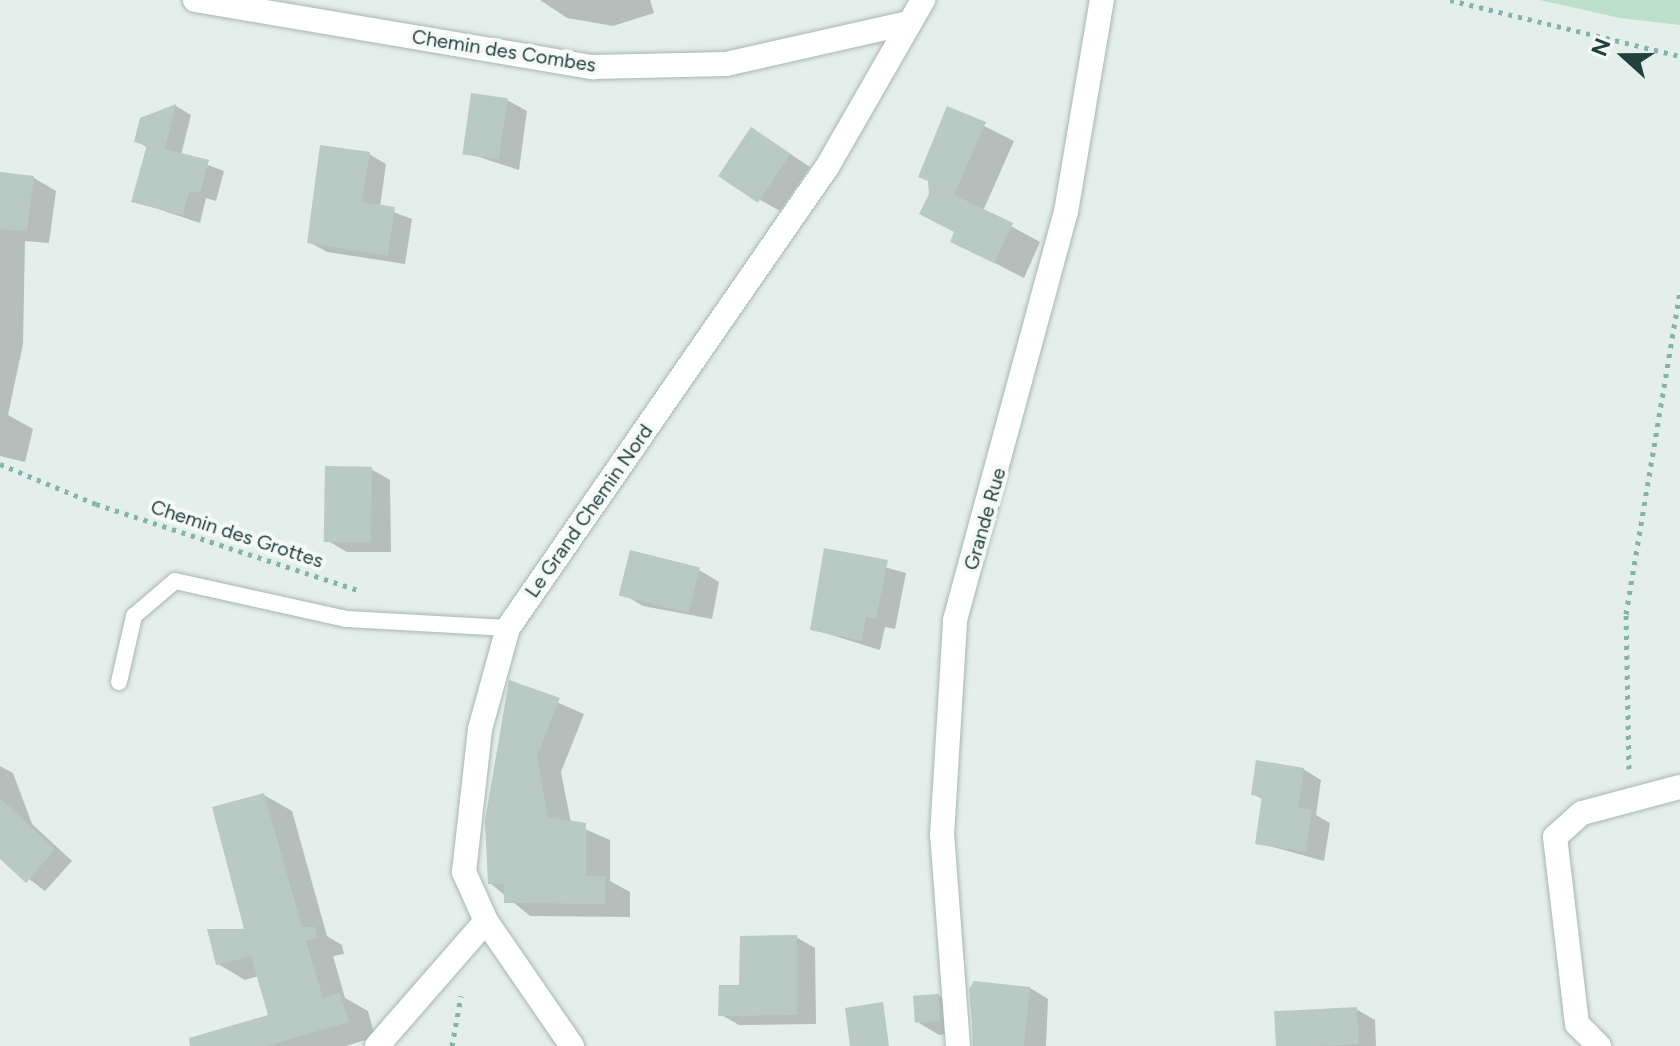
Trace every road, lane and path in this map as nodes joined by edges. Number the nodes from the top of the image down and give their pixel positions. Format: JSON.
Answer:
{"nodes":[{"id":1,"x":195,"y":0,"type":"edge"},
{"id":2,"x":923,"y":0,"type":"edge"},
{"id":3,"x":1102,"y":0,"type":"edge"},
{"id":4,"x":1450,"y":0,"type":"edge"},
{"id":5,"x":908,"y":23,"type":"junction"},
{"id":6,"x":1680,"y":56,"type":"edge"},
{"id":7,"x":1680,"y":291,"type":"edge"},
{"id":8,"x":0,"y":464,"type":"edge"},
{"id":9,"x":378,"y":596,"type":"dead end"},
{"id":10,"x":508,"y":628,"type":"junction"},
{"id":11,"x":119,"y":682,"type":"dead end"},
{"id":12,"x":1680,"y":787,"type":"edge"},
{"id":13,"x":1630,"y":801,"type":"junction"},
{"id":14,"x":486,"y":921,"type":"junction"},
{"id":15,"x":377,"y":1046,"type":"edge"},
{"id":16,"x":572,"y":1046,"type":"edge"},
{"id":17,"x":958,"y":1046,"type":"edge"},
{"id":18,"x":1599,"y":1046,"type":"edge"}],
"edges":[{"from":1,"to":5,"type":"street","name":"Chemin des Combes"},
{"from":2,"to":5,"type":"street","name":"Le Grand Chemin Nord"},
{"from":3,"to":17,"type":"street","name":"Grande Rue"},
{"from":4,"to":6,"type":"path"},
{"from":5,"to":10,"type":"street","name":"Le Grand Chemin Nord"},
{"from":7,"to":13,"type":"path"},
{"from":8,"to":9,"type":"path","name":"Chemin des Grottes"},
{"from":10,"to":11,"type":"lane"},
{"from":10,"to":14,"type":"street","name":"Le Grand Chemin Nord"},
{"from":12,"to":13,"type":"street"},
{"from":13,"to":18,"type":"street"},
{"from":14,"to":15,"type":"street"},
{"from":14,"to":16,"type":"street","name":"Le Grand Chemin Nord"}]}
